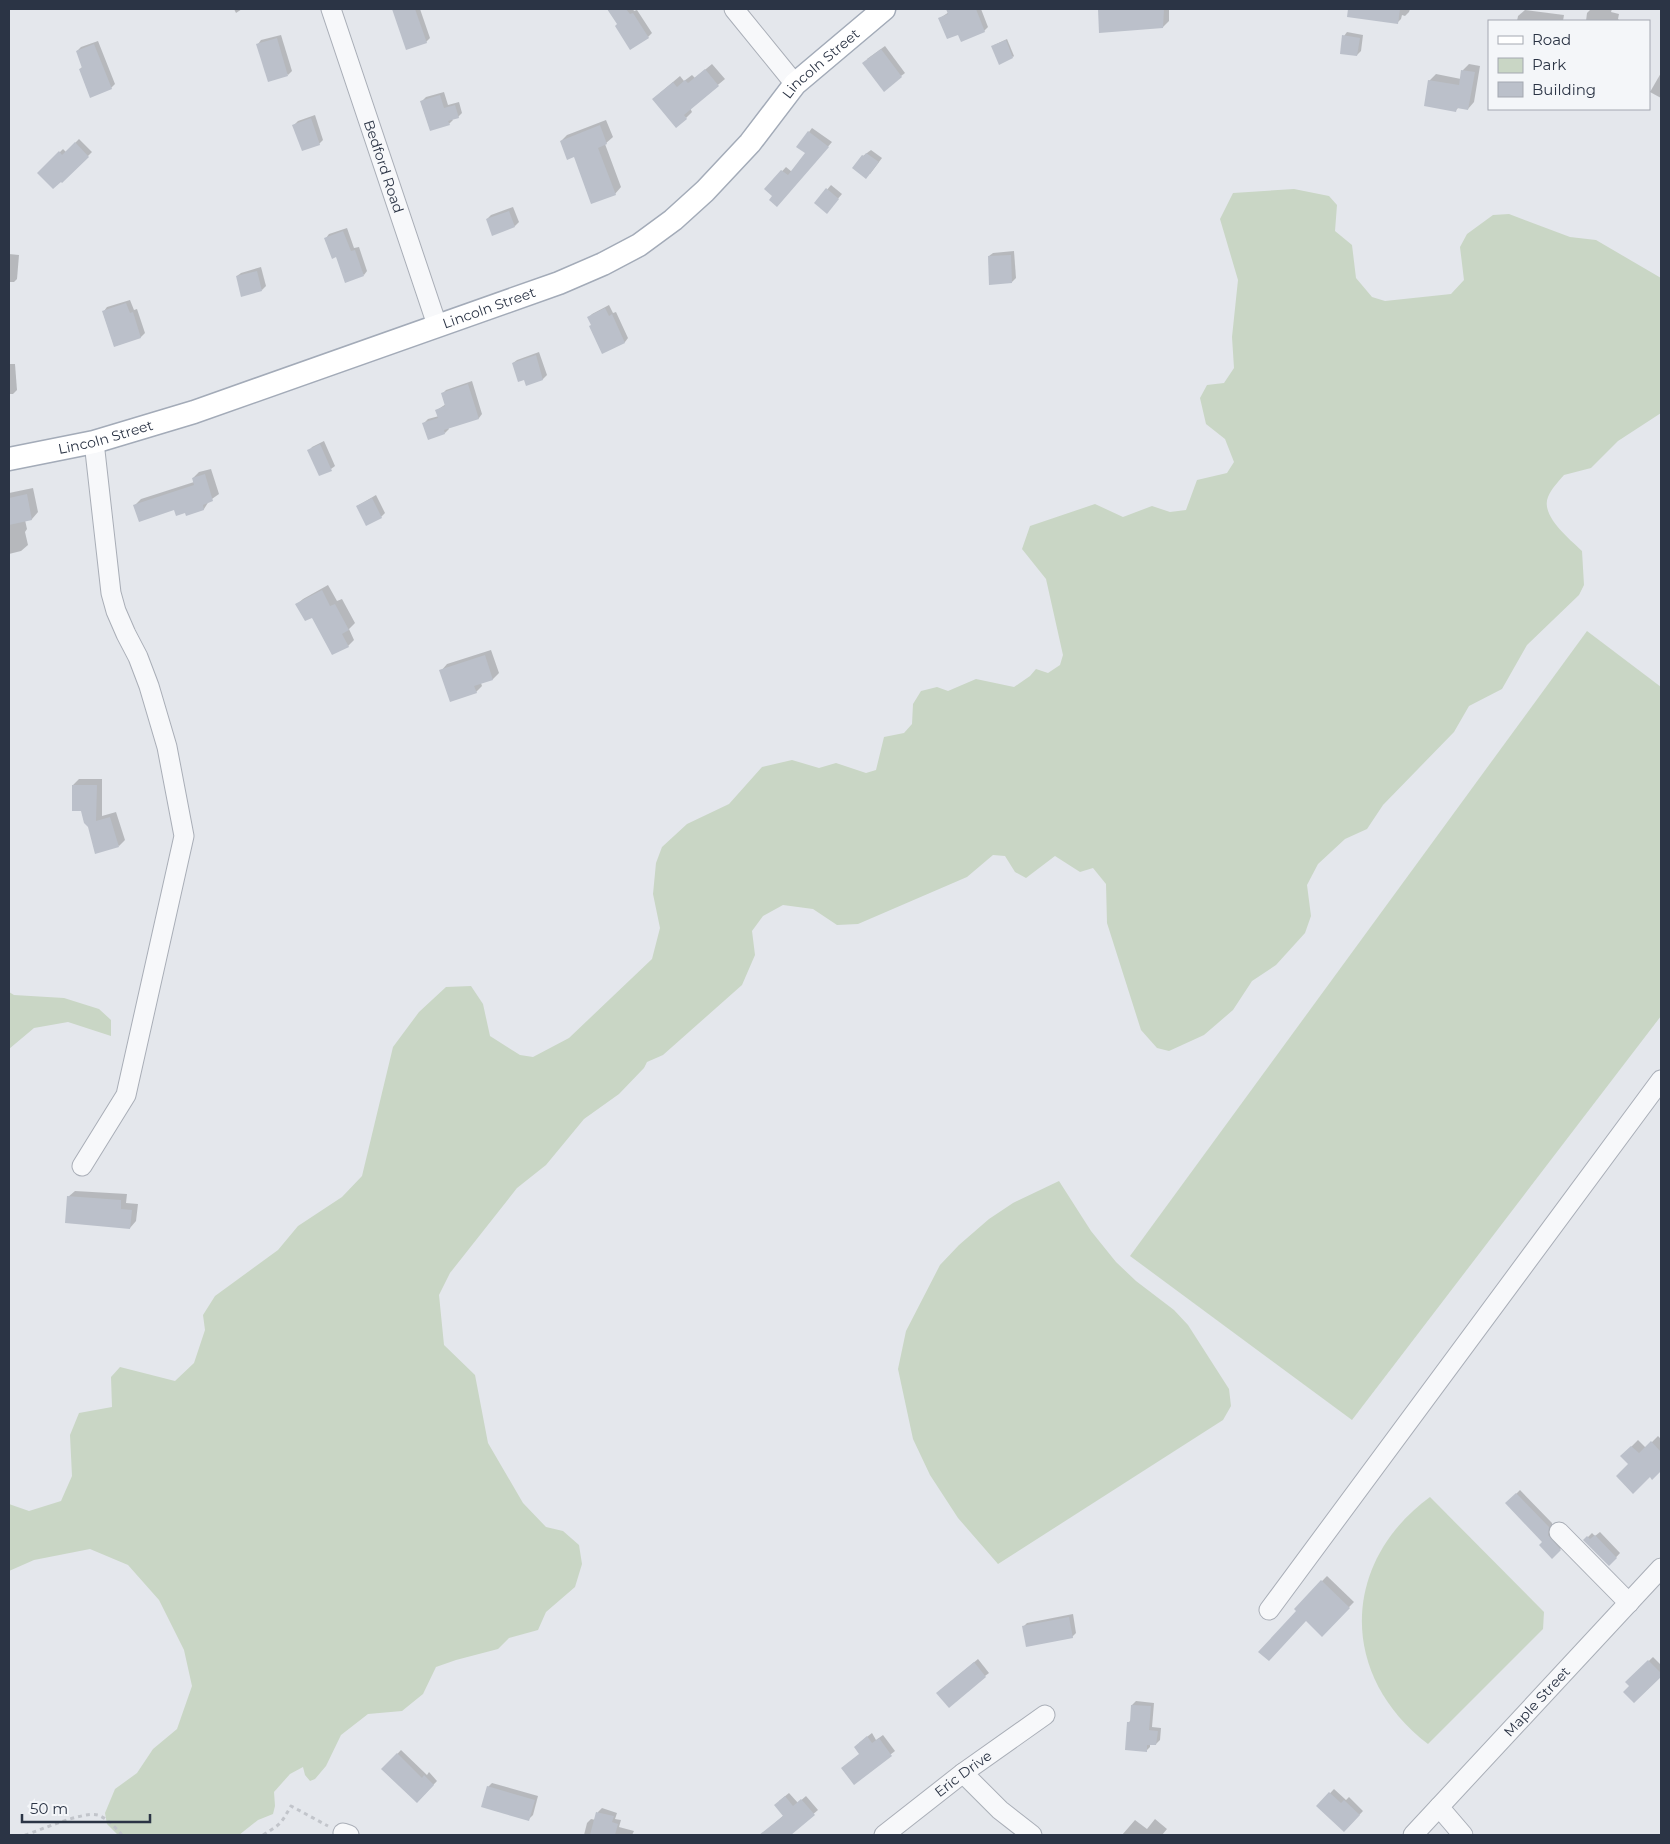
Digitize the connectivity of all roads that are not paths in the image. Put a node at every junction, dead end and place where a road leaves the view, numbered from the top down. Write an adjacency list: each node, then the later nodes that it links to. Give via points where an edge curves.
1 (331, 9): 5 (street, Bedford Road)
2 (734, 9): 4 (street)
3 (884, 9): 4 (main road, Lincoln Street)
4 (795, 84): 5 (main road, Lincoln Street, via 750,143 705,190 673,220 639,245 559,283)
5 (437, 325): 6 (main road, Lincoln Street, via 194,412)
6 (94, 442): 7 (main road, Lincoln Street); 9 (street, via 111,593 150,686 167,747 184,836 126,1095)
7 (9, 459)
8 (1661, 1080): 13 (street)
9 (82, 1166)
10 (1559, 1532): 12 (street)
11 (1661, 1568): 12 (street, Maple Street)
12 (1628, 1603): 16 (street, Maple Street)
13 (1269, 1610)
14 (1045, 1715): 15 (street, Eric Drive)
15 (962, 1773): 17 (street, Eric Drive); 18 (street, via 1000,1810)
16 (1440, 1807): 19 (street, Maple Street); 20 (street)
17 (884, 1835)
18 (1032, 1835)
19 (1413, 1835)
20 (1463, 1835)

